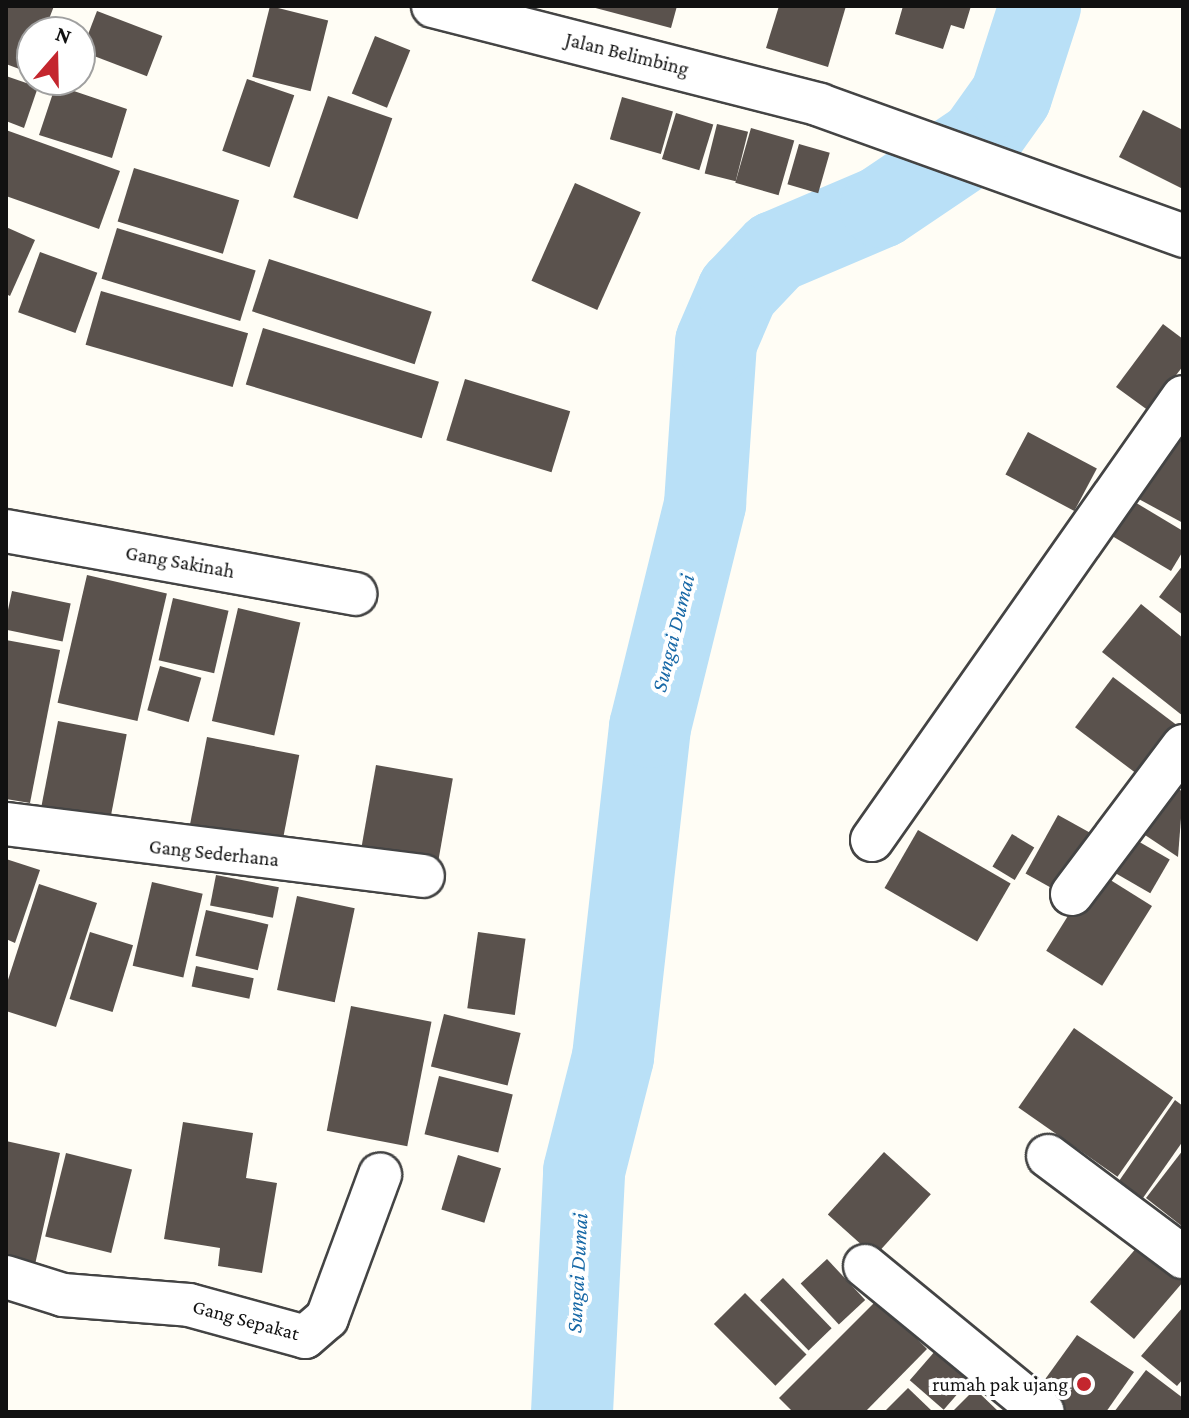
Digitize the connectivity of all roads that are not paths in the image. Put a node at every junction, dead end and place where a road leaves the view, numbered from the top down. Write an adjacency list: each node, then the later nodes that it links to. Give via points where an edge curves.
1 (433, 6): 2 (street, Jalan Belimbing, via 820,105 1135,214)
2 (1183, 236)
3 (1183, 397): 8 (street)
4 (6, 531): 5 (street, Gang Sakinah)
5 (355, 594)
6 (1183, 746): 10 (street)
7 (6, 824): 9 (street, Gang Sederhana)
8 (872, 840)
9 (423, 876)
10 (1072, 894)
11 (1048, 1156): 13 (street)
12 (380, 1175): 15 (street, Gang Sepakat, via 327,1318 305,1337 189,1305 63,1295)
13 (1183, 1257)
14 (865, 1266): 16 (street)
15 (6, 1277)
16 (1038, 1411)

